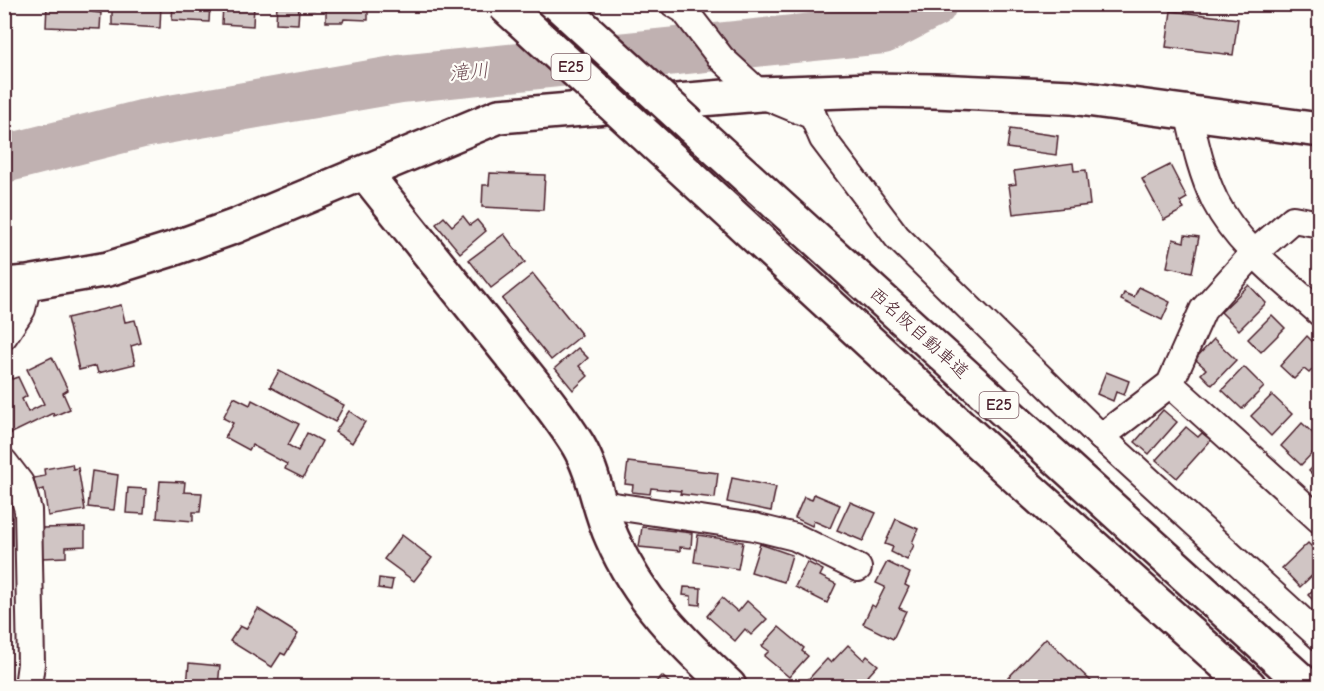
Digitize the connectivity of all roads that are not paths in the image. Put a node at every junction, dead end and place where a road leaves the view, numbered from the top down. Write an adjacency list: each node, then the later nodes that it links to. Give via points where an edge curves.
1 (503, 4): 22 (main road, E25, bridge)
2 (558, 4): 23 (main road, 西名阪自動車道 / E25, bridge)
3 (679, 7): 4 (street, via 721,58)
4 (760, 94): 5 (main road, via 946,91 1071,97); 7 (main road, via 499,116); 14 (street, via 813,116 823,139 897,237)
5 (1188, 112): 6 (main road); 9 (street, via 1200,164 1216,202)
6 (1320, 130)
7 (365, 173): 10 (main road, via 172,249 108,269); 16 (main road, via 578,445)
8 (1320, 224): 9 (street, via 1293,219)
9 (1254, 253): 11 (street); 13 (street, via 1203,310)
10 (16, 284): 12 (street, via 22,309)
11 (1320, 313)
12 (4, 336)
13 (1170, 384): 14 (street); 17 (street)
14 (1101, 436): 19 (street)
15 (4, 462): 20 (street, via 20,483 28,510)
16 (601, 504): 18 (street, via 754,526 795,537); 21 (main road, via 611,538 656,613)
17 (1320, 520)
18 (858, 568)
19 (1320, 637)
20 (28, 687)
21 (729, 687)
22 (1249, 687)
23 (1307, 687)

